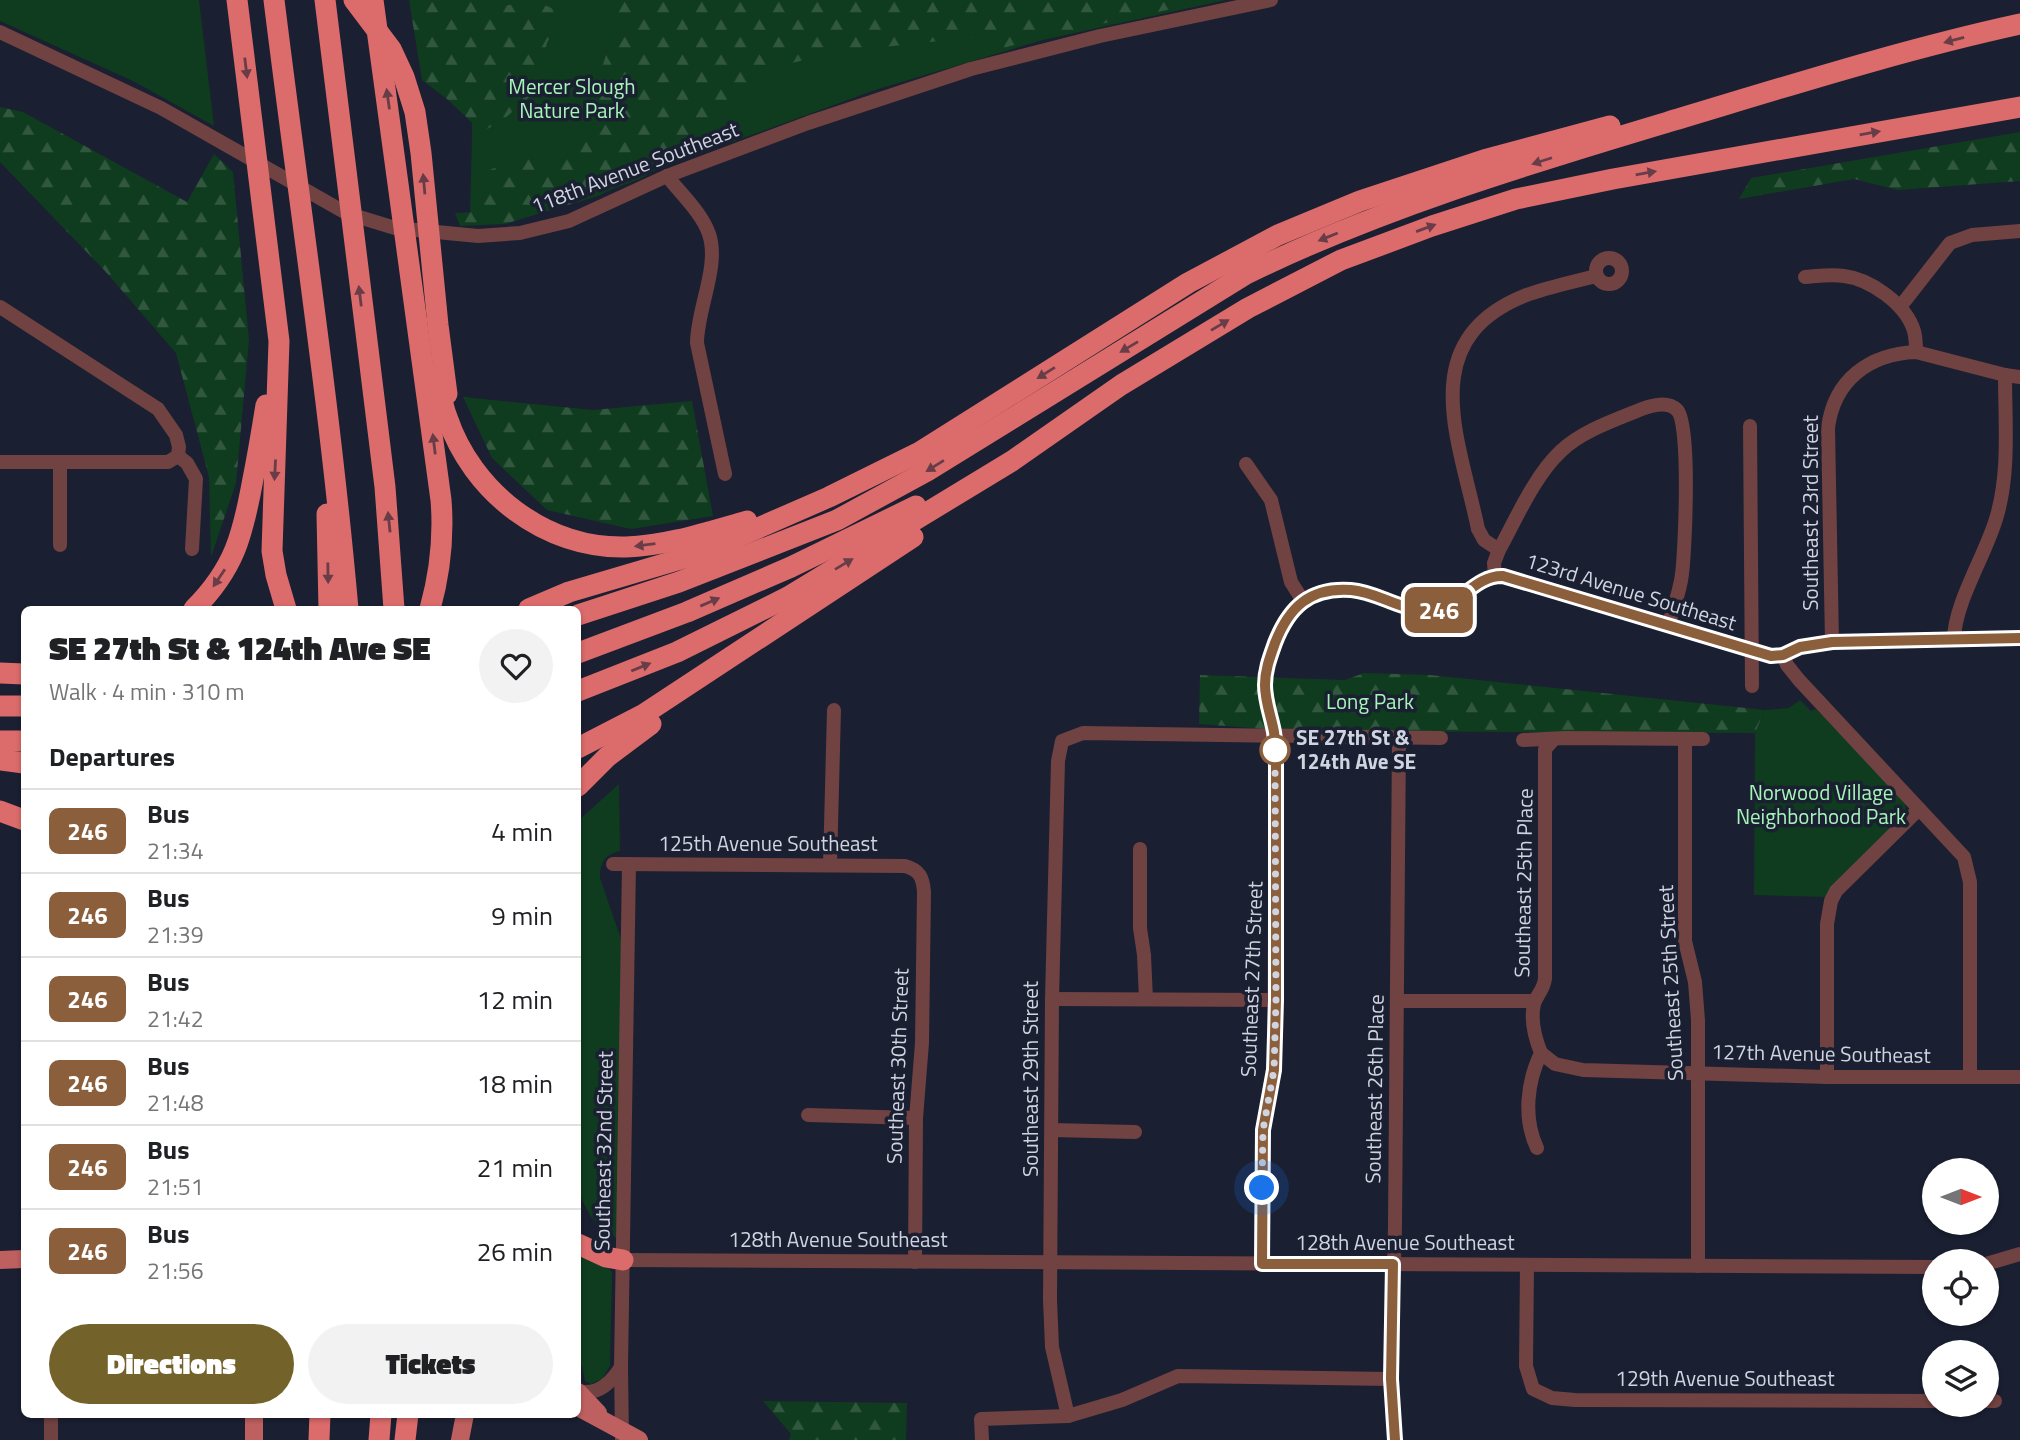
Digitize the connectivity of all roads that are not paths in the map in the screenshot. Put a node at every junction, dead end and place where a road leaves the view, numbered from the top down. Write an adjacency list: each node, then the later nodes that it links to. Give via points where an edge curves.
1 (236, 0): 15 (highway, one-way to 15)
2 (267, 0): 12 (highway)
3 (274, 0): 12 (highway)
4 (354, 0): 26 (highway, one-way to 4, via 443,375 421,153 409,91 391,49)
5 (373, 0): 18 (highway, one-way to 5)
6 (1271, 0): 13 (street, 118th Avenue Southeast, via 1124,30 971,69)
7 (327, 7): 40 (highway, one-way to 7)
8 (2020, 24): 10 (highway, one-way to 10)
9 (0, 32): 13 (street, 118th Avenue Southeast, via 161,108 346,213 395,228 457,235 520,233 569,221)
10 (1818, 76): 33 (highway, one-way to 33, via 1535,144 1360,201 1278,235 1188,283 920,452); 47 (highway, one-way to 47, via 1440,194 1297,249 1246,274 927,471 837,520 679,582)
11 (2020, 107): 25 (highway, one-way to 11, via 1248,308 1341,260 1432,226 1516,199 1613,179)
12 (287, 109): 21 (highway)
13 (667, 176): 32 (street, via 704,223 711,245 697,343)
14 (2020, 231): 20 (street, via 1972,235 1950,243)
15 (269, 256): 41 (highway, one-way to 41, via 266,402 246,519 223,574); 42 (highway, one-way to 42, via 279,341 272,551)
16 (1597, 276): 36 (street, via 1506,305 1462,345 1451,389 1455,427 1478,529 1484,540)
17 (1805, 276): 20 (street, via 1851,277)
18 (414, 286): 26 (highway, via 446,416); 45 (highway, one-way to 18, via 443,522)
19 (0, 307): 27 (street, via 158,409 177,435)
20 (1900, 307): 22 (street, via 1914,329)
21 (315, 309): 43 (highway, one-way to 43); 44 (highway)
22 (1916, 352): 23 (street); 51 (street, Southeast 23rd Street, via 1867,365 1852,377 1830,414)
23 (2013, 376): 50 (street, via 2001,498 1986,551 1957,613)
24 (1750, 426): 52 (street)
25 (1059, 427): 28 (highway); 38 (highway, via 962,504)
26 (460, 447): 33 (highway, one-way to 26, via 674,540 625,547 597,545 554,533 525,518 496,495)
27 (178, 456): 30 (street, via 168,462); 35 (street, via 196,479)
28 (1012, 461): 53 (highway, one-way to 28, via 791,567); 60 (highway, one-way to 28, via 677,652 788,597)
29 (0, 462): 30 (street)
30 (60, 463): 34 (street)
31 (1246, 464): 39 (street, via 1271,500 1291,582)
32 (725, 474)
33 (829, 496): 46 (highway, via 701,553)
34 (60, 545)
35 (192, 549)
36 (1499, 550): 37 (street); 48 (street, via 1562,450 1582,436 1650,406 1676,409 1685,439 1684,555)
37 (1495, 576): 39 (street, 123rd Avenue Southeast, via 1439,610 1407,608 1350,590 1325,592); 48 (street, 123rd Avenue Southeast)
38 (848, 582): 73 (highway, via 644,714); 76 (highway, via 633,736)
39 (1303, 601): 64 (street, via 1284,622 1267,669 1266,697)
40 (395, 603)
41 (197, 606)
42 (285, 606)
43 (329, 606)
44 (348, 606)
45 (431, 606)
46 (535, 606)
47 (581, 614)
48 (1668, 626): 52 (street, 123rd Avenue Southeast)
49 (2020, 638): 50 (street, 123rd Avenue Southeast)
50 (1954, 639): 51 (street, 123rd Avenue Southeast)
51 (1832, 642): 54 (street, 123rd Avenue Southeast)
52 (1752, 651): 54 (street, 123rd Avenue Southeast); 59 (street)
53 (581, 652)
54 (1783, 655): 79 (street, via 1799,680)
55 (21, 664): 56 (highway)
56 (0, 666)
57 (0, 673): 58 (highway)
58 (21, 674)
59 (1752, 686)
60 (581, 690)
61 (0, 706): 62 (highway)
62 (21, 706)
63 (834, 710): 85 (street)
64 (1275, 736): 65 (street); 87 (street, Southeast 29th Street, via 1083,733 1062,741); 89 (street, Southeast 27th Street)
65 (1399, 738): 66 (street); 90 (street, Southeast 26th Place)
66 (1441, 738)
67 (1554, 739): 68 (street); 70 (street); 91 (street, Southeast 25th Place, via 1545,749 1545,979)
68 (1685, 739): 69 (street); 93 (street, Southeast 25th Street, via 1685,941 1695,982)
69 (1703, 739)
70 (1523, 740)
71 (0, 741): 72 (highway)
72 (21, 741)
73 (581, 746)
74 (0, 760): 75 (highway)
75 (21, 763)
76 (581, 783)
77 (0, 801): 78 (highway)
78 (21, 805)
79 (1919, 809): 94 (street, via 1851,873 1831,901); 95 (street, via 1964,857 1970,882)
80 (0, 811): 81 (highway)
81 (21, 819)
82 (1140, 849): 88 (street)
83 (613, 864): 84 (street, 125th Avenue Southeast)
84 (629, 864): 85 (street, 125th Avenue Southeast); 106 (street, Southeast 32nd Street)
85 (830, 865): 86 (street, 125th Avenue Southeast, via 905,866)
86 (920, 873): 98 (street, Southeast 30th Street, via 924,892 922,1043)
87 (1052, 999): 88 (street); 99 (street, Southeast 29th Street)
88 (1146, 999): 89 (street)
89 (1276, 1000): 110 (street, Southeast 27th Street, via 1274,1070 1263,1130)
90 (1397, 1001): 91 (street); 111 (street, Southeast 26th Place)
91 (1534, 1001): 92 (street, Southeast 25th Place, via 1533,1028)
92 (1541, 1054): 93 (street, 127th Avenue Southeast, via 1568,1068); 101 (street, via 1530,1084 1529,1127)
93 (1698, 1072): 94 (street, 127th Avenue Southeast); 113 (street, Southeast 25th Street)
94 (1827, 1077): 95 (street, 127th Avenue Southeast)
95 (1970, 1077): 96 (street, 127th Avenue Southeast)
96 (2020, 1077)
97 (808, 1115): 98 (street)
98 (916, 1118): 108 (street, Southeast 30th Street)
99 (1052, 1130): 100 (street); 109 (street, Southeast 29th Street)
100 (1136, 1132)
101 (1537, 1148)
102 (581, 1245): 106 (highway)
103 (2020, 1255): 107 (street)
104 (0, 1259): 105 (main road)
105 (21, 1259)
106 (623, 1260): 108 (street, 128th Avenue Southeast); 115 (street, Southeast 32nd Street)
107 (1999, 1261)
108 (915, 1262): 109 (street, 128th Avenue Southeast)
109 (1050, 1262): 110 (street, 128th Avenue Southeast); 121 (street, Southeast 29th Street, via 1052,1345)
110 (1262, 1264): 111 (street, 128th Avenue Southeast)
111 (1393, 1264): 112 (street, 128th Avenue Southeast); 116 (street, Southeast 26th Place)
112 (1527, 1265): 113 (street, 128th Avenue Southeast); 119 (street, 129th Avenue Southeast, via 1527,1377 1537,1392 1562,1400)
113 (1698, 1266): 114 (street, 128th Avenue Southeast)
114 (1922, 1267)
115 (621, 1367): 117 (street, via 594,1392); 129 (street, Southeast 32nd Street)
116 (1391, 1379): 121 (street, via 1178,1376); 138 (street, Southeast 26th Place)
117 (581, 1392)
118 (581, 1395): 128 (main road)
119 (1922, 1401)
120 (581, 1409): 128 (main road)
121 (1068, 1416): 137 (street, via 981,1419)
122 (51, 1418): 130 (street)
123 (254, 1418): 131 (main road)
124 (320, 1418): 132 (highway)
125 (381, 1418): 133 (highway)
126 (408, 1418): 134 (highway)
127 (464, 1418): 135 (main road)
128 (605, 1421): 129 (main road)
129 (622, 1436): 136 (main road)
130 (51, 1440)
131 (254, 1440)
132 (318, 1440)
133 (379, 1440)
134 (405, 1440)
135 (460, 1440)
136 (639, 1440)
137 (982, 1440)
138 (1395, 1440)

